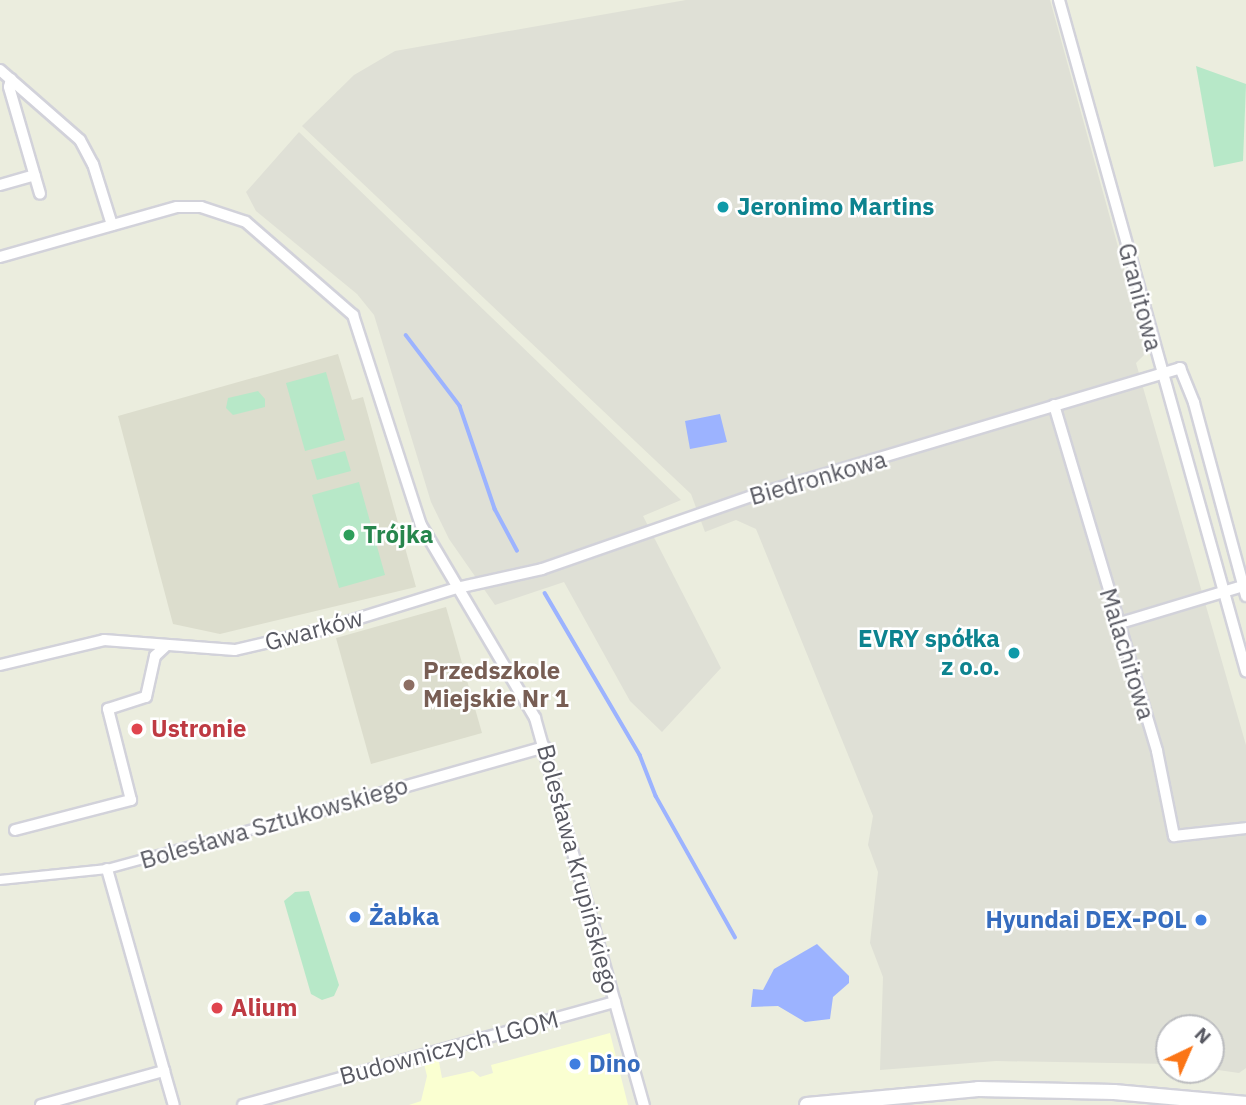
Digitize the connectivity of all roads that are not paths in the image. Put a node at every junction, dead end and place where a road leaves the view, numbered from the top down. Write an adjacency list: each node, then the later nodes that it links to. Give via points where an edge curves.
1 (1059, 0): 10 (street, Granitowa)
2 (0, 70): 3 (street)
3 (11, 79): 4 (street, via 9,87); 7 (street, via 83,144)
4 (35, 175): 5 (street); 6 (street)
5 (0, 185)
6 (40, 194)
7 (112, 225): 8 (street, Bolesława Krupińskiego); 12 (street, Bolesława Krupińskiego, via 177,208 225,212 246,222 346,306 363,335 398,463 421,525)
8 (0, 257)
9 (1180, 368): 10 (street, Biedronkowa); 13 (street, Granitowa)
10 (1162, 374): 11 (street, Biedronkowa); 14 (street, Granitowa)
11 (1054, 405): 12 (street, Biedronkowa, via 755,495 542,569); 15 (street, Malachitowa)
12 (457, 589): 16 (street, Gwarków, via 321,630 235,650); 19 (street, Bolesława Krupińskiego, via 524,698)
13 (1245, 591): 14 (street)
14 (1224, 594): 15 (street); 18 (street, Granitowa)
15 (1117, 624): 21 (street, Malachitowa, via 1157,751 1174,835)
16 (167, 645): 17 (street, Gwarków, via 104,640); 22 (street, via 155,656 146,696 108,709 131,800)
17 (0, 665)
18 (1246, 671)
19 (545, 747): 20 (street, Bolesława Sztukowskiego); 25 (street, Bolesława Krupińskiego)
20 (308, 814): 23 (street, Bolesława Sztukowskiego)
21 (1246, 828)
22 (15, 830)
23 (107, 869): 24 (street, Bolesława Sztukowskiego); 26 (street)
24 (0, 880)
25 (615, 1002): 30 (street, Budowniczych LGOM); 31 (street, Bolesława Krupińskiego)
26 (164, 1071): 28 (street); 29 (street)
27 (1246, 1104): 32 (main road, via 978,1089)
28 (41, 1105)
29 (174, 1105)
30 (243, 1105)
31 (644, 1105)
32 (807, 1105)

